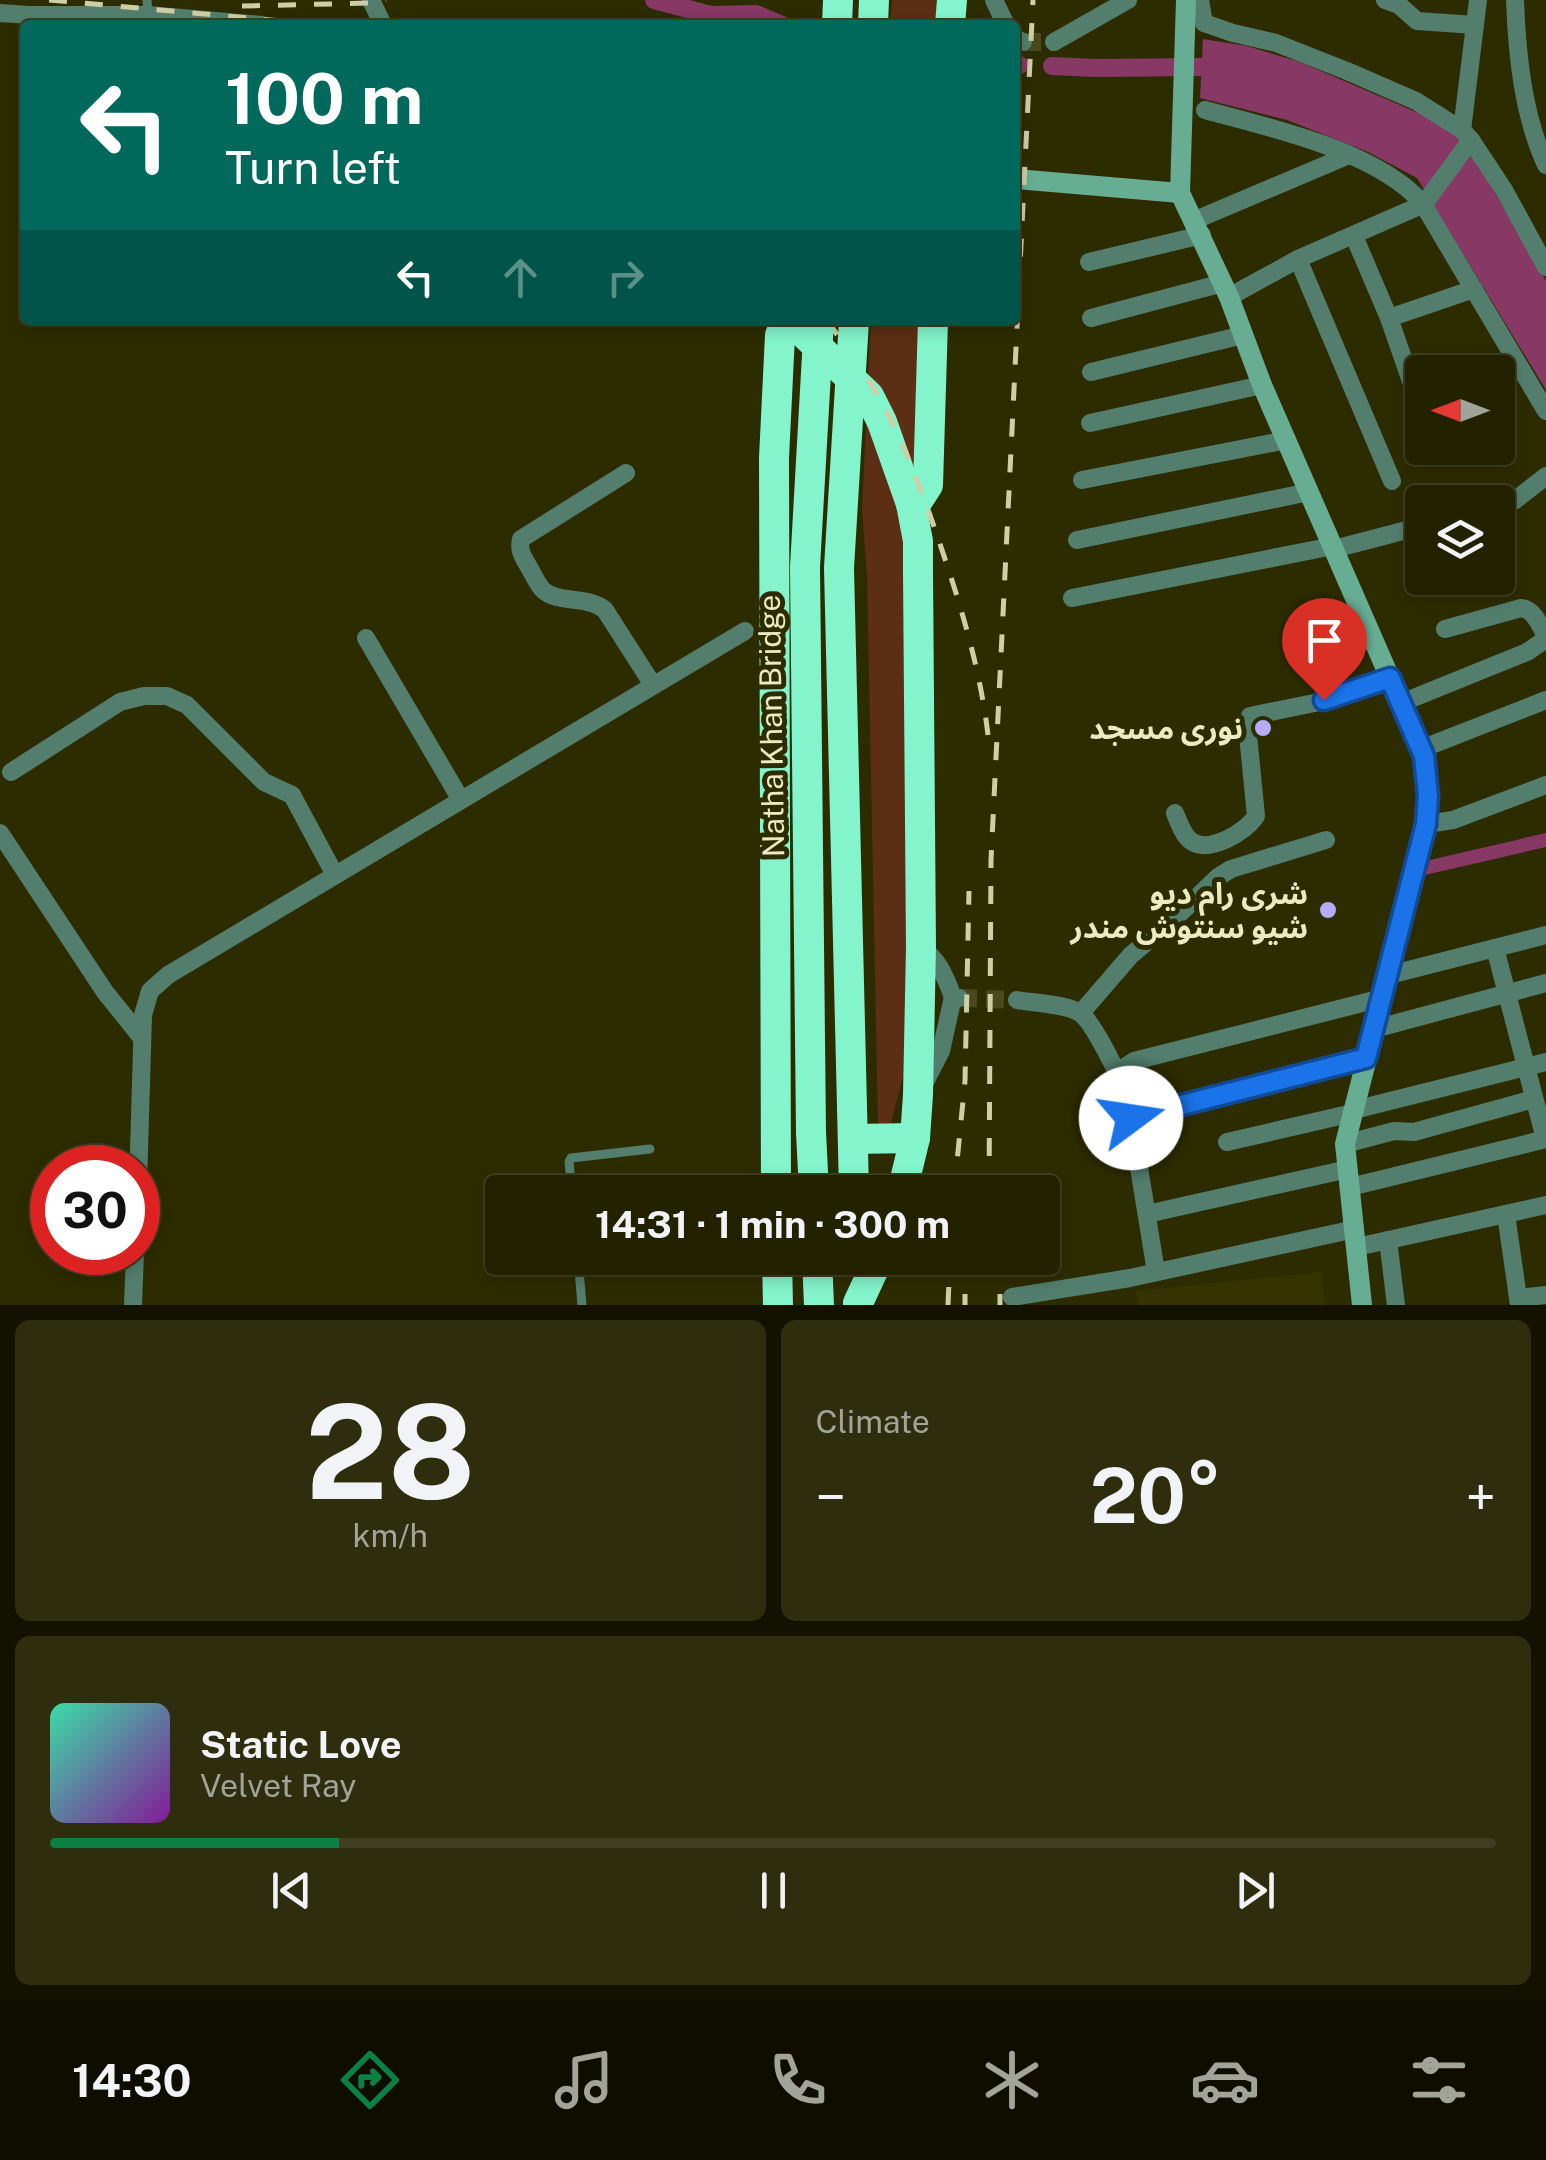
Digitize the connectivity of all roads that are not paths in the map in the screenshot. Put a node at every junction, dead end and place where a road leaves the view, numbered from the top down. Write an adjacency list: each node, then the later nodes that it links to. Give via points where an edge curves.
1 (1128, 0): 10 (street)
2 (1385, 0): 9 (street, via 1417,20)
3 (1478, 0): 9 (street)
4 (1515, 0): 14 (street, via 1532,127)
5 (1191, 5): 12 (street, via 1204,23 1347,71 1416,101); 16 (street)
6 (147, 8): 7 (street); 8 (street)
7 (0, 12)
8 (228, 20)
9 (1475, 26): 12 (street)
10 (1054, 42)
11 (1205, 110): 13 (street)
12 (1468, 137): 17 (street); 22 (street)
13 (1349, 156): 17 (street, via 1410,188); 18 (street)
14 (1546, 165)
15 (1020, 179): 16 (street)
16 (1180, 192): 18 (street)
17 (1423, 204): 19 (street); 24 (street)
18 (1197, 228): 21 (street); 23 (street)
19 (1354, 236): 20 (street); 26 (street)
20 (1298, 259): 23 (street); 42 (street)
21 (1089, 262)
22 (1546, 267)
23 (1226, 290): 25 (street); 32 (street)
24 (1474, 290): 26 (street); 36 (street)
25 (1091, 318)
26 (1389, 318): 33 (street)
27 (785, 325): 94 (highway, via 774,458)
28 (795, 325): 45 (highway, via 870,396)
29 (819, 325): 95 (highway, Natha Khan Bridge, bridge, via 804,566)
30 (854, 325): 87 (highway, bridge, via 838,568)
31 (933, 325): 45 (highway, via 928,485)
32 (1244, 334): 34 (street); 35 (street)
33 (1405, 364)
34 (1091, 372)
35 (1262, 384): 37 (street); 38 (street)
36 (1546, 411)
37 (1090, 423)
38 (1287, 440): 41 (street); 43 (street)
39 (626, 473): 55 (street, via 519,545 542,589 605,610)
40 (1546, 476): 44 (street)
41 (1082, 480)
42 (1392, 482)
43 (1309, 492): 47 (street); 48 (street)
44 (1515, 500)
45 (911, 504): 68 (highway, via 918,557)
46 (1405, 530): 48 (street)
47 (1077, 540)
48 (1334, 548): 49 (street); 54 (street)
49 (1072, 598)
50 (1445, 630): 53 (street, via 1528,608)
51 (745, 631): 55 (street)
52 (366, 638): 61 (street)
53 (1546, 638): 57 (street, via 1527,652)
54 (1390, 678): 57 (street); 62 (street, via 1250,716 1256,816 1236,834 1197,845)
55 (653, 685): 61 (street)
56 (1546, 700): 58 (street)
57 (1401, 703): 58 (street)
58 (1421, 749): 63 (street)
59 (11, 772): 66 (street, via 120,702 167,696 187,705 264,782 292,795)
60 (1546, 785): 63 (street)
61 (461, 800): 66 (street)
62 (1175, 813)
63 (1426, 824): 70 (street)
64 (0, 832): 77 (street)
65 (1326, 840): 75 (street, via 1218,876 1131,955)
66 (334, 876): 77 (street, via 150,990)
67 (1546, 935): 69 (street)
68 (920, 947): 82 (highway); 82 (street, via 934,958 956,998 941,1051)
69 (1495, 948): 70 (street); 72 (street)
70 (1388, 975): 73 (street)
71 (1546, 984): 72 (street)
72 (1507, 994): 76 (street); 80 (street)
73 (1382, 998): 76 (street); 81 (street, via 1134,1060)
74 (1017, 1000): 75 (street)
75 (1081, 1013): 81 (street)
76 (1374, 1028): 78 (street)
77 (142, 1038): 91 (street)
78 (1366, 1058): 84 (street); 85 (street)
79 (1546, 1062): 80 (street)
80 (1526, 1067): 83 (street); 84 (street)
81 (1118, 1072): 85 (street)
82 (918, 1096): 86 (highway)
83 (1539, 1102): 88 (street); 90 (street)
84 (1353, 1111): 89 (street); 90 (street)
85 (1131, 1118): 100 (street)
86 (915, 1138): 87 (highway); 97 (highway)
87 (853, 1139): 96 (highway)
88 (1545, 1139): 98 (street)
89 (1227, 1142)
90 (1345, 1144): 98 (street)
91 (139, 1145)
92 (650, 1149): 93 (lane, via 571,1158)
93 (570, 1175)
94 (776, 1175)
95 (813, 1175)
96 (854, 1175)
97 (906, 1175)
98 (1349, 1178): 100 (street); 102 (street)
99 (1546, 1205): 101 (street)
100 (1147, 1214): 104 (street)
101 (1506, 1214): 103 (street); 113 (street)
102 (1356, 1238): 103 (street); 104 (street); 119 (street)
103 (1388, 1240): 120 (street)
104 (1156, 1272): 112 (street)
105 (135, 1275): 115 (street)
106 (579, 1275): 116 (lane)
107 (777, 1275): 117 (highway)
108 (817, 1275): 118 (highway)
109 (857, 1275): 114 (highway)
110 (871, 1275): 114 (highway)
111 (1546, 1295): 113 (street)
112 (1012, 1297)
113 (1519, 1302)
114 (858, 1304)
115 (134, 1305)
116 (582, 1305)
117 (778, 1305)
118 (819, 1305)
119 (1362, 1305)
120 (1396, 1305)

